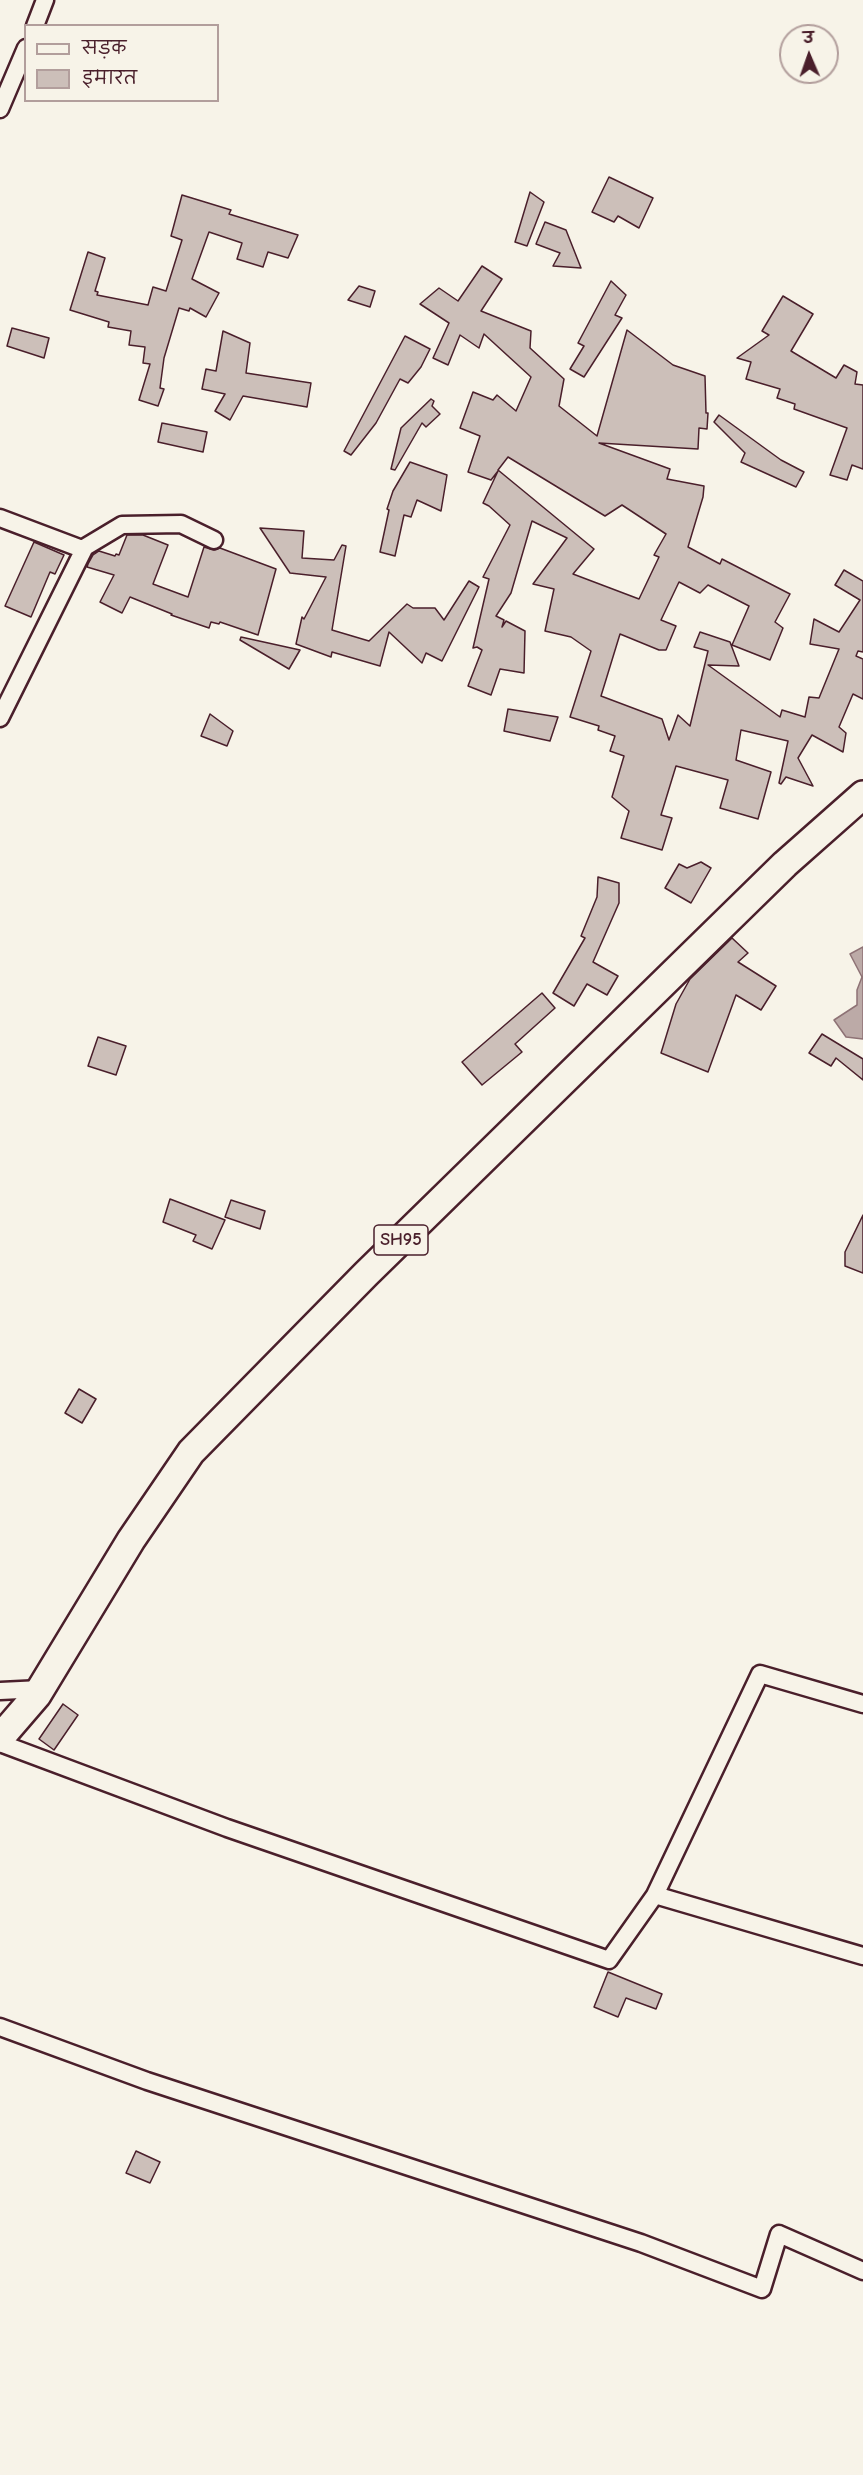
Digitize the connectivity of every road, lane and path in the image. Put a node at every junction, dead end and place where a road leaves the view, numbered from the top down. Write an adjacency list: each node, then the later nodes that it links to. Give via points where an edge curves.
1 (45, 0): 2 (street)
2 (36, 24)
3 (24, 53): 4 (street)
4 (0, 109)
5 (0, 518): 7 (street)
6 (214, 540): 7 (street, via 181,524 122,525)
7 (85, 547): 8 (street)
8 (0, 718)
9 (863, 795): 10 (main road, SH95, via 785,864 190,1452 131,1540)
10 (41, 1689): 11 (street); 13 (main road, SH95)
11 (0, 1691)
12 (863, 1704): 15 (street, via 760,1674)
13 (0, 1738)
14 (0, 1743): 15 (street, via 226,1828 609,1960)
15 (655, 1894): 16 (street)
16 (863, 1956)
17 (0, 2027): 18 (street, via 147,2081 641,2243 762,2289 779,2234)
18 (863, 2271)

